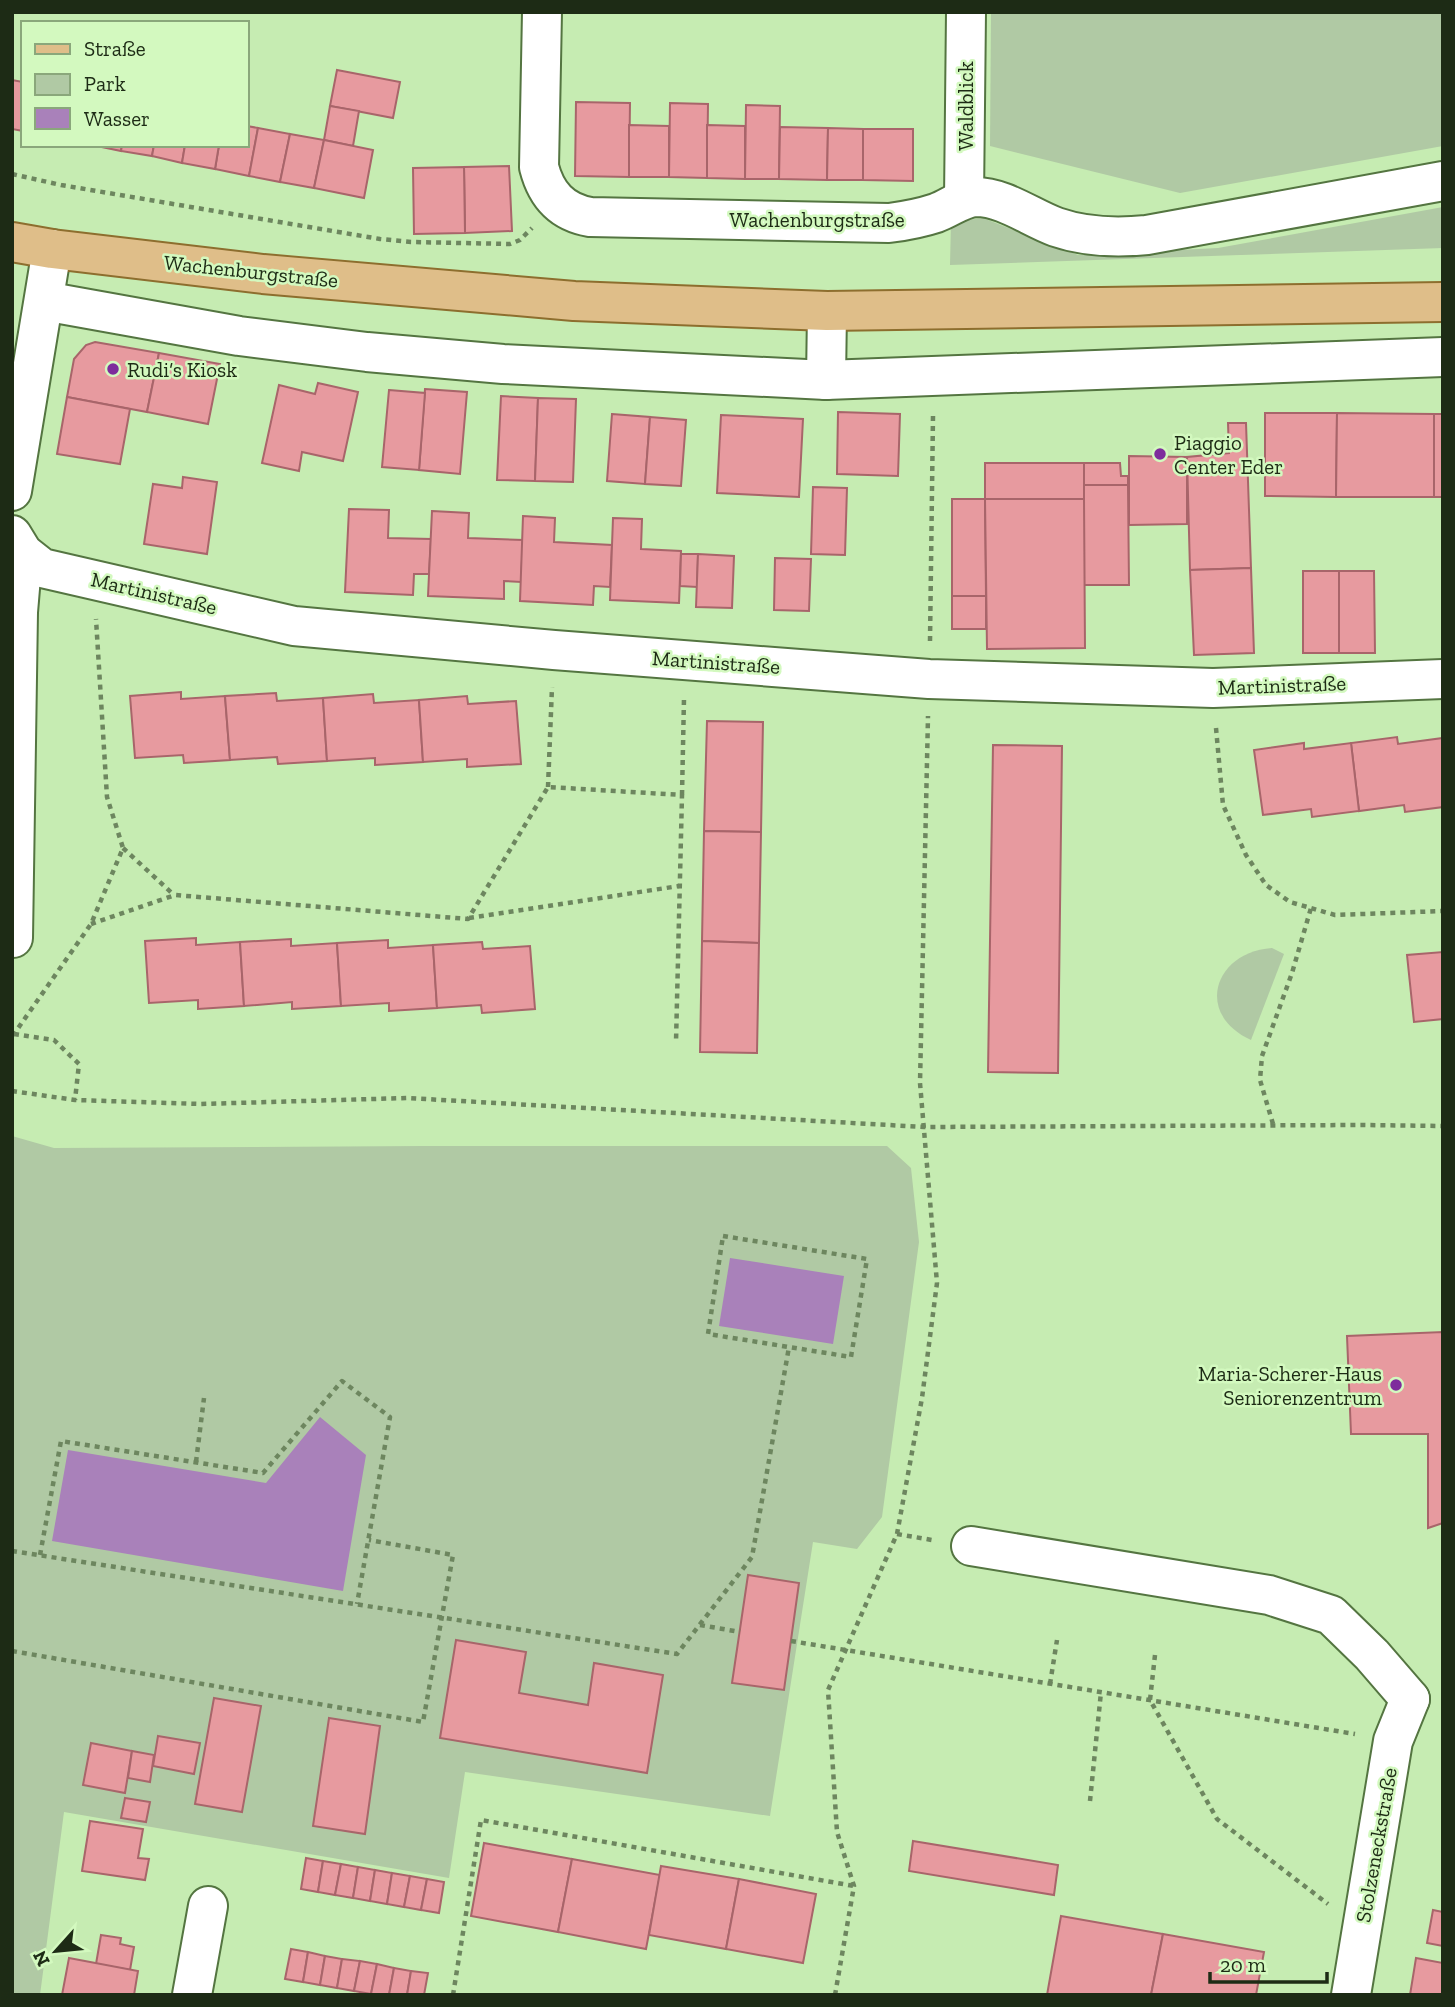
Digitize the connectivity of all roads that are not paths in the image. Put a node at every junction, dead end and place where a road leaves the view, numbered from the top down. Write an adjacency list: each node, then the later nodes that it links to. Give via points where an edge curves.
1 (542, 12): 4 (street, Wachenburgstraße, via 539,167 545,187 573,213 889,223 938,212)
2 (966, 12): 4 (street, Waldblick)
3 (1443, 181): 4 (street, Wachenburgstraße, via 1123,237 1074,232 987,198)
4 (964, 199)
5 (12, 242): 6 (main road, Wachenburgstraße)
6 (52, 249): 7 (street); 9 (main road, Wachenburgstraße, via 263,274 574,301)
7 (44, 302): 11 (street, via 239,336 367,352 503,364); 12 (street)
8 (1443, 302): 9 (main road, Wachenburgstraße)
9 (827, 311): 11 (street)
10 (1443, 357): 11 (street)
11 (826, 380)
12 (12, 491)
13 (18, 544): 14 (street, Martinistraße, via 42,568 293,626 929,679 1213,688); 15 (street)
14 (1443, 679)
15 (13, 938)
16 (971, 1546): 17 (street, via 1269,1595 1331,1615 1372,1655)
17 (1426, 1696): 20 (street, Stolzeneckstraße, via 1393,1741)
18 (208, 1906): 19 (street)
19 (192, 1995)
20 (1351, 1995)

